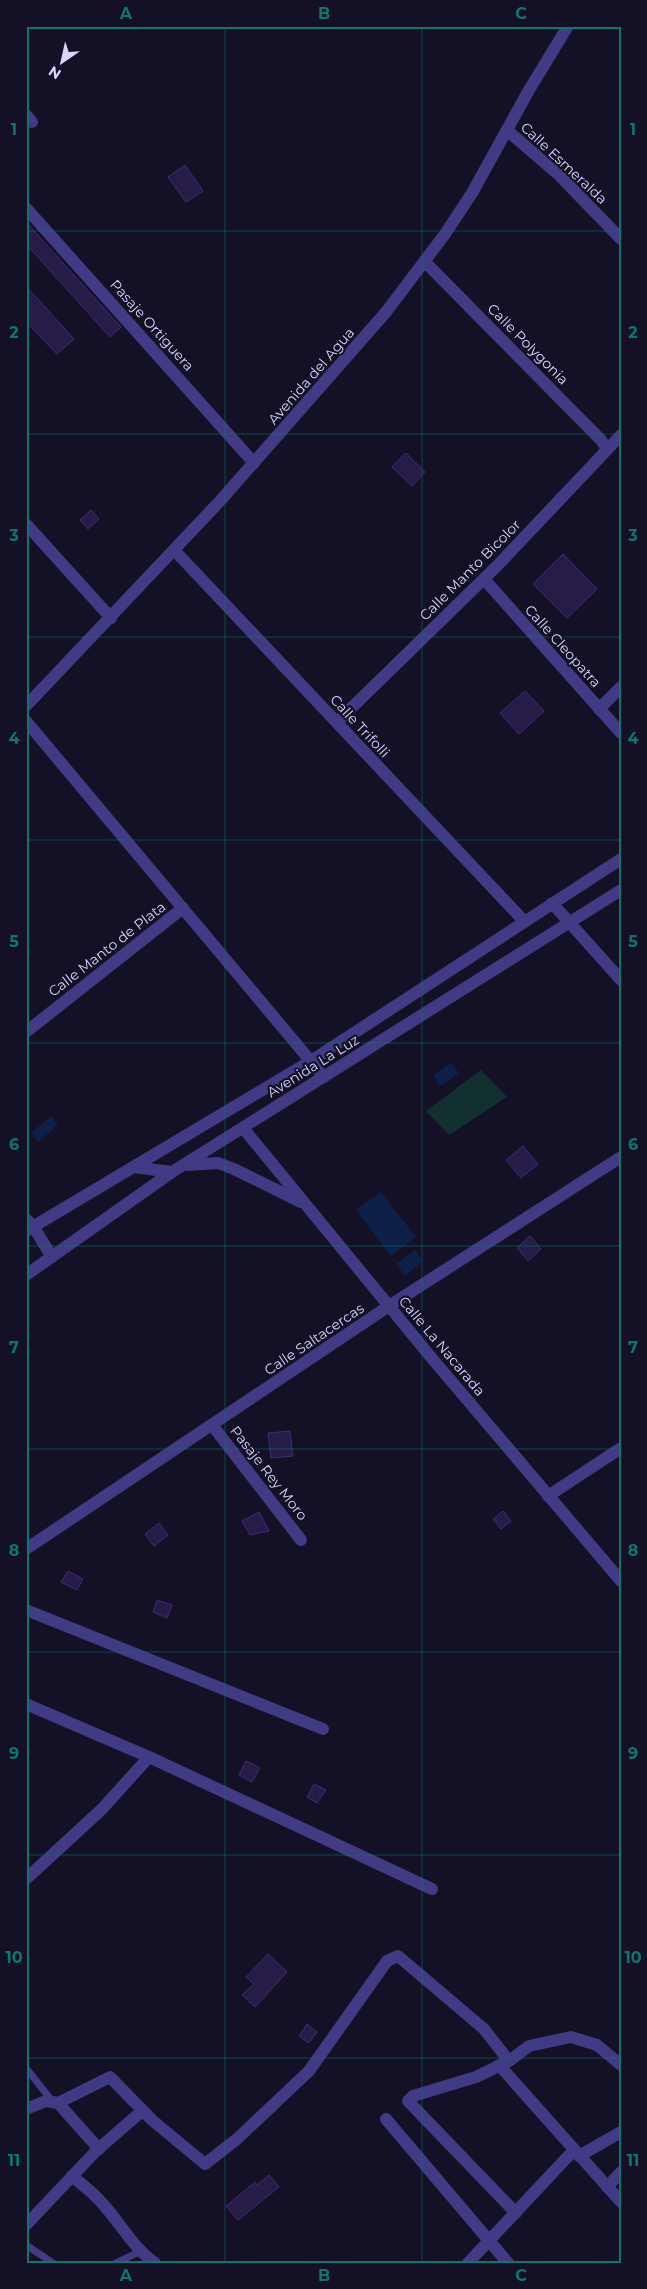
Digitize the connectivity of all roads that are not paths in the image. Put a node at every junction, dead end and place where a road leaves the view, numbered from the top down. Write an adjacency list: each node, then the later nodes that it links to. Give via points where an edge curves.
1 (568, 26): 2 (street, Avenida del Agua)
2 (508, 131): 4 (street, Calle Esmeralda, via 559,174); 5 (street, Avenida del Agua, via 472,193)
3 (26, 208): 8 (street, Pasaje Ortiguera)
4 (621, 238)
5 (425, 262): 7 (street, Calle Polygonia); 8 (street, Avenida del Agua, via 386,312)
6 (621, 435): 7 (street, Calle Manto Bicolor)
7 (607, 449): 11 (street, Calle Manto Bicolor)
8 (254, 463): 10 (street, Avenida del Agua)
9 (26, 524): 12 (street)
10 (175, 551): 12 (street, Avenida del Agua); 17 (street, Calle Trifolli)
11 (484, 578): 15 (street, Calle Cleopatra); 17 (street, Calle Manto Bicolor)
12 (111, 618): 14 (street, Avenida del Agua)
13 (621, 687): 15 (street)
14 (26, 706)
15 (599, 709): 18 (street, Calle Cleopatra)
16 (26, 721): 22 (street)
17 (337, 722): 23 (street, Calle Trifolli)
18 (621, 733)
19 (621, 859): 21 (street, Avenida La Luz)
20 (621, 890): 24 (street, Avenida La Luz)
21 (552, 904): 23 (street, Avenida La Luz); 24 (street)
22 (183, 908): 26 (street, Calle Manto de Plata); 27 (street)
23 (524, 921): 27 (street, Avenida La Luz)
24 (570, 923): 25 (street); 28 (street, Avenida La Luz)
25 (621, 980)
26 (26, 1032)
27 (311, 1060): 28 (street); 31 (street, Avenida La Luz)
28 (324, 1077): 29 (street, Avenida La Luz)
29 (243, 1128): 32 (street, Avenida La Luz); 33 (street, Calle La Nacarada)
30 (621, 1157): 37 (street, Calle Saltacercas)
31 (133, 1167): 32 (street); 34 (street, Avenida La Luz)
32 (176, 1169): 33 (street, via 218,1163); 35 (street, Avenida La Luz)
33 (307, 1206): 37 (street, Calle La Nacarada)
34 (29, 1225): 35 (street)
35 (52, 1257): 36 (street, Avenida La Luz)
36 (26, 1275)
37 (389, 1306): 38 (street, Calle Saltacercas); 40 (street, Calle La Nacarada)
38 (212, 1425): 41 (street, Pasaje Rey Moro); 42 (street, Calle Saltacercas)
39 (621, 1448): 40 (street)
40 (548, 1496): 43 (street, Calle La Nacarada)
41 (301, 1540)
42 (26, 1549)
43 (621, 1582)
44 (26, 1610): 46 (street)
45 (26, 1704): 47 (street)
46 (323, 1729)
47 (149, 1757): 48 (street, via 102,1809); 49 (street)
48 (26, 1879)
49 (432, 1889)
50 (504, 2063): 51 (street, via 529,2046 571,2037 597,2045); 55 (street, via 484,2029 398,1956 387,1961 308,2071 237,2139 205,2164); 59 (street); 64 (street, via 476,2076 413,2096 408,2101)
51 (621, 2065)
52 (26, 2068): 53 (lane)
53 (55, 2102): 54 (street, via 46,2101); 55 (street, via 110,2077); 58 (street)
54 (26, 2109)
55 (142, 2111): 58 (street)
56 (386, 2119): 66 (street)
57 (621, 2132): 59 (street)
58 (99, 2148): 61 (street)
59 (576, 2153): 62 (street); 64 (street)
60 (621, 2172): 62 (street)
61 (72, 2176): 65 (street); 68 (street, via 101,2201)
62 (607, 2187): 63 (street)
63 (621, 2202)
64 (516, 2213): 66 (street)
65 (26, 2225)
66 (489, 2242): 72 (street); 73 (street)
67 (26, 2245): 69 (lane)
68 (141, 2251): 70 (lane); 71 (street)
69 (53, 2263)
70 (116, 2263)
71 (155, 2263)
72 (468, 2263)
73 (508, 2263)

